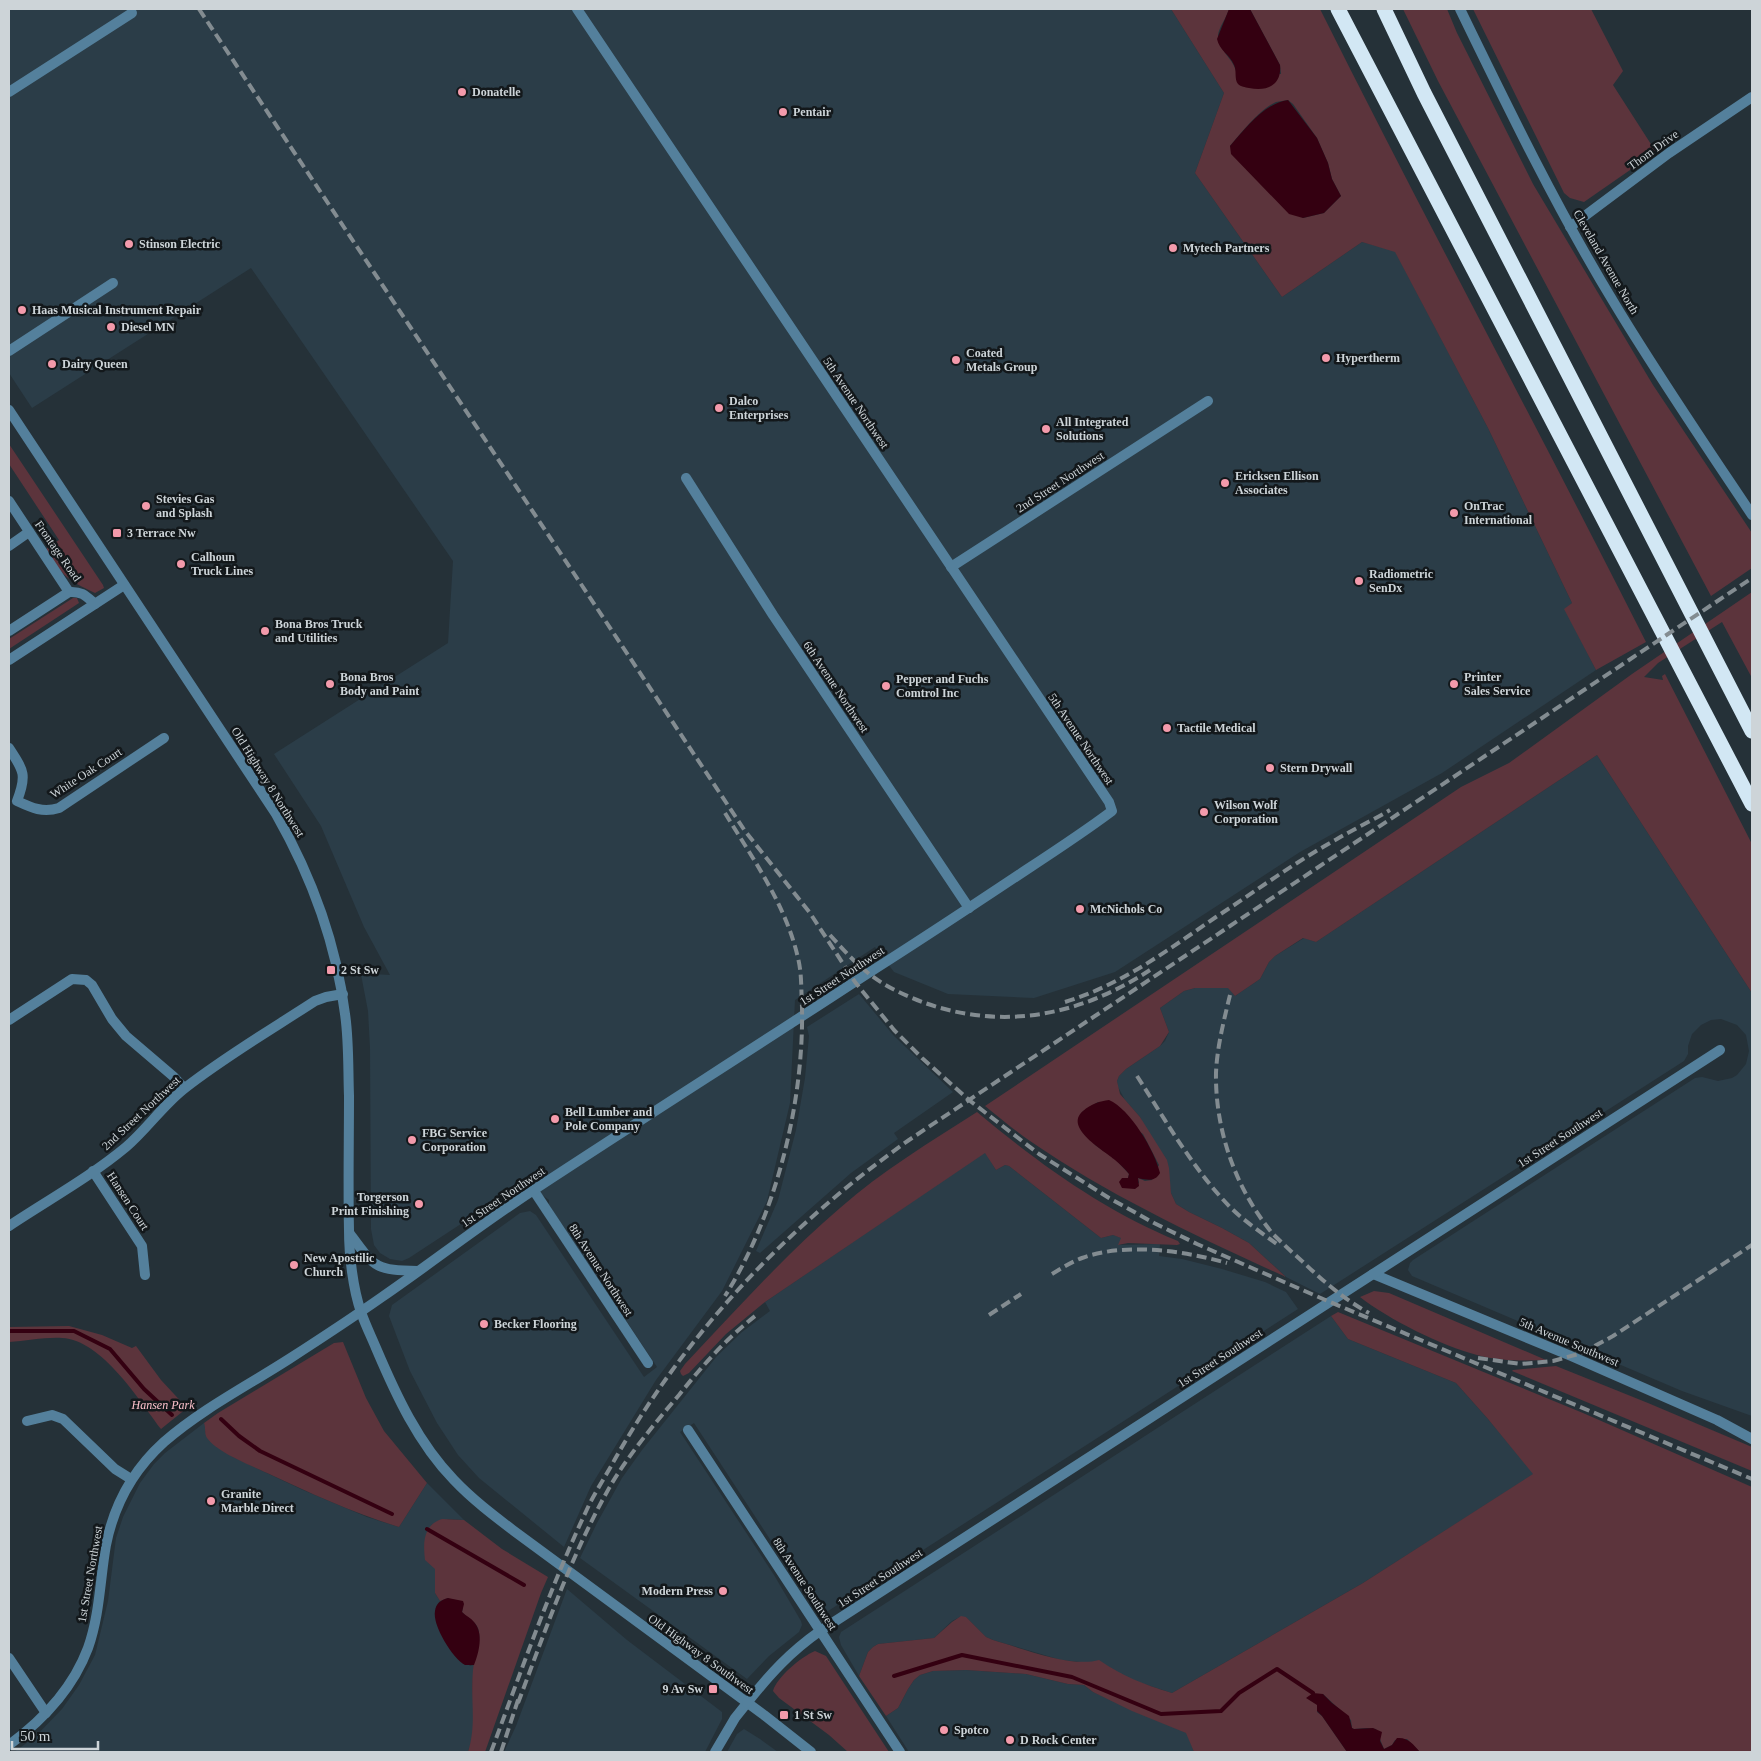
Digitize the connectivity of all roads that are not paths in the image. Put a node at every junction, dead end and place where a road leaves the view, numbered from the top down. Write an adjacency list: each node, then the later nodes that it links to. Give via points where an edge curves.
1 (578, 9): 18 (street, 5th Avenue Northwest)
2 (1338, 9): 27 (highway)
3 (1384, 9): 24 (highway, via 1439,123)
4 (1460, 9): 8 (street, Cleveland Avenue North)
5 (132, 13): 6 (street)
6 (9, 92)
7 (1752, 97): 8 (street, Thom Drive)
8 (1570, 227): 15 (street, Cleveland Avenue North, via 1654,367)
9 (112, 283): 10 (street)
10 (9, 351)
11 (1208, 401): 18 (street, 2nd Street Northwest)
12 (9, 410): 19 (street, Old Highway 8 Northwest)
13 (686, 478): 29 (street, 6th Avenue Northwest, via 773,615)
14 (9, 501): 16 (street, Frontage Road)
15 (1752, 515)
16 (29, 532): 17 (street); 20 (street, Frontage Road)
17 (9, 546)
18 (951, 567): 28 (street, 5th Avenue Northwest)
19 (124, 585): 21 (street); 30 (street, Old Highway 8 Northwest, via 292,842 322,911)
20 (70, 592): 21 (street, Frontage Road, via 78,591); 22 (street)
21 (94, 604): 23 (street)
22 (9, 631)
23 (9, 660)
24 (1752, 731)
25 (164, 738): 26 (street, White Oak Court, via 59,808 49,811 17,802 24,784 22,770)
26 (9, 748)
27 (1752, 804)
28 (1112, 811): 29 (street, 1st Street Northwest)
29 (969, 908): 35 (street, 1st Street Northwest)
30 (343, 994): 33 (street, 2nd Street Northwest, via 315,1001); 37 (street, Old Highway 8 Northwest, via 347,1030)
31 (9, 1020): 33 (street, via 72,979 83,979 92,985 126,1036)
32 (1720, 1050): 39 (street, 1st Street Southwest)
33 (184, 1088): 34 (street, 2nd Street Northwest, via 127,1146)
34 (93, 1171): 36 (street, 2nd Street Northwest); 40 (street, Hansen Court, via 142,1246)
35 (534, 1190): 38 (street, 1st Street Northwest); 42 (street, 8th Avenue Northwest)
36 (9, 1226)
37 (349, 1232): 38 (street, via 369,1260 380,1268); 41 (street, Old Highway 8 Northwest)
38 (418, 1271): 41 (street, 1st Street Northwest)
39 (1373, 1274): 45 (street, 5th Avenue Southwest, via 1608,1372); 47 (street, 1st Street Southwest)
40 (145, 1275)
41 (361, 1311): 46 (street, 1st Street Northwest, via 183,1426); 49 (street, Old Highway 8 Southwest, via 394,1391 428,1447 453,1479 480,1505)
42 (648, 1363)
43 (27, 1421): 46 (street, via 52,1416 63,1419 115,1469)
44 (688, 1430): 47 (street, 8th Avenue Southwest)
45 (1752, 1439)
46 (131, 1479): 50 (street, 1st Street Northwest, via 107,1542 88,1648 63,1694)
47 (820, 1631): 49 (street, 1st Street Southwest, via 778,1665); 54 (street, 8th Avenue Southwest)
48 (9, 1658): 50 (street)
49 (747, 1703): 52 (street, 1st Street Southwest); 53 (street, Old Highway 8 Southwest)
50 (46, 1713): 51 (street, 1st Street Northwest)
51 (9, 1745)
52 (715, 1752)
53 (811, 1752)
54 (900, 1752)

